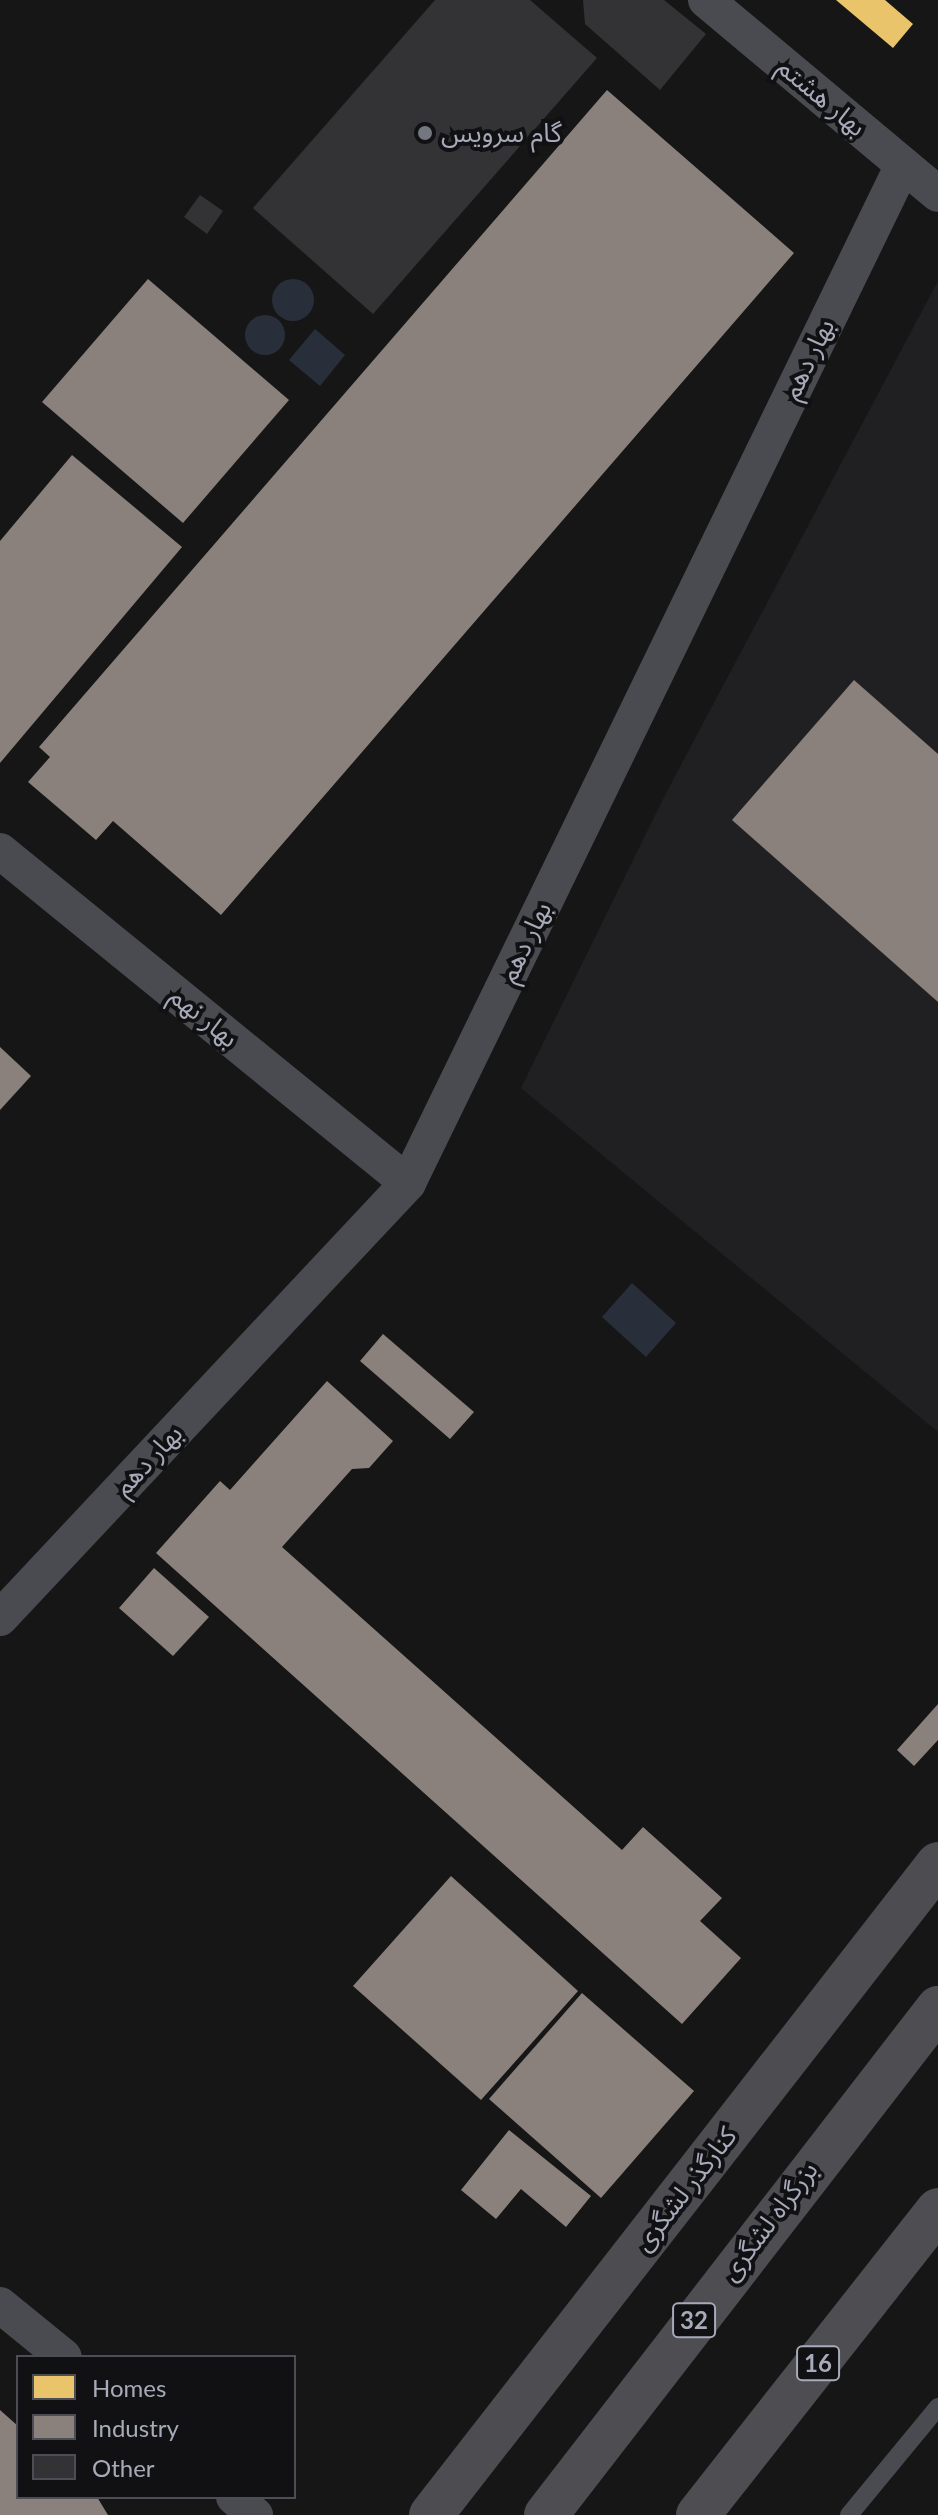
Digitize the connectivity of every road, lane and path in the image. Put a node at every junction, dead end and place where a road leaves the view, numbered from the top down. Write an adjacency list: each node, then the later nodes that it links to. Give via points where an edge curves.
1 (706, 0): 2 (street, بهار هشتم)
2 (903, 165): 3 (street, بهار هشتم); 5 (street, بهار دهم)
3 (938, 194)
4 (0, 851): 5 (street, بهار نهم)
5 (408, 1183): 6 (street, بهار دهم)
6 (0, 1618)
7 (938, 1864): 17 (main road, کنارگذر لشگری)
8 (938, 1973): 10 (highway)
9 (938, 2008): 10 (highway, بزرگراه لشگری)
10 (842, 2125): 18 (highway, بزرگراه لشگری / 32)
11 (938, 2210): 19 (highway, 16)
12 (0, 2305): 13 (street)
13 (62, 2355)
14 (938, 2407): 20 (lane)
15 (236, 2499): 16 (street)
16 (255, 2515)
17 (431, 2515)
18 (546, 2515)
19 (698, 2515)
20 (849, 2515)

